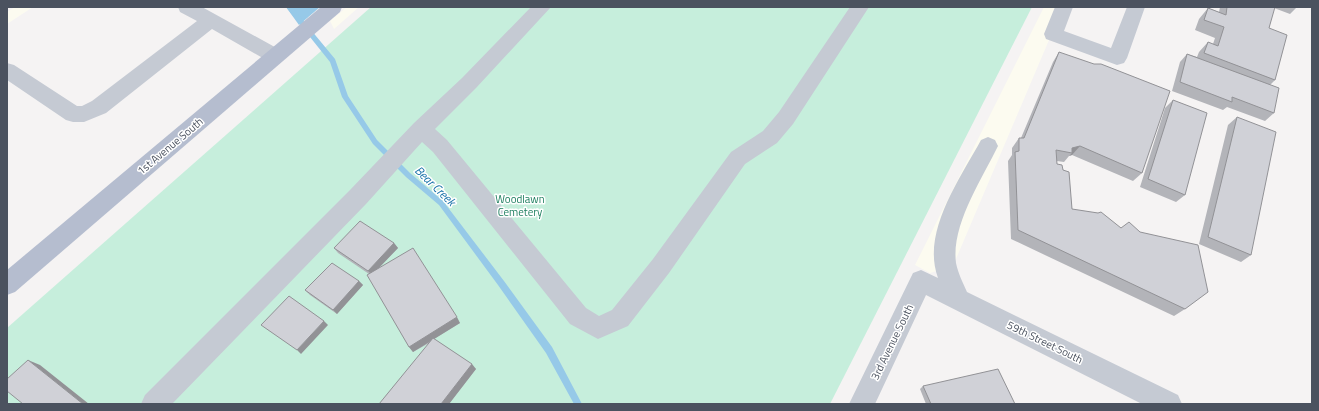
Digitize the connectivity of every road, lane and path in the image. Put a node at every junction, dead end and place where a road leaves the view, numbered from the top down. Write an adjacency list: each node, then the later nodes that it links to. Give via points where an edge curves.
1 (187, 7): 7 (street)
2 (542, 7): 10 (street)
3 (860, 7): 10 (street, via 770,138 738,158 661,266 620,318 598,328 578,316 440,146)
4 (1064, 7): 5 (street, via 1053,34 1117,58)
5 (1136, 7)
6 (329, 10): 8 (main road, 1st Avenue South)
7 (211, 20): 8 (street); 9 (street, via 99,107 84,114 73,114)
8 (278, 54): 13 (main road, 1st Avenue South)
9 (7, 70)
10 (414, 136): 15 (street)
11 (988, 146): 14 (street, via 953,215 944,249 945,264)
12 (922, 281): 14 (street, 59th Street South); 16 (street, 3rd Avenue South)
13 (7, 284)
14 (958, 299): 17 (street, 59th Street South)
15 (154, 404)
16 (862, 404)
17 (1169, 404)

